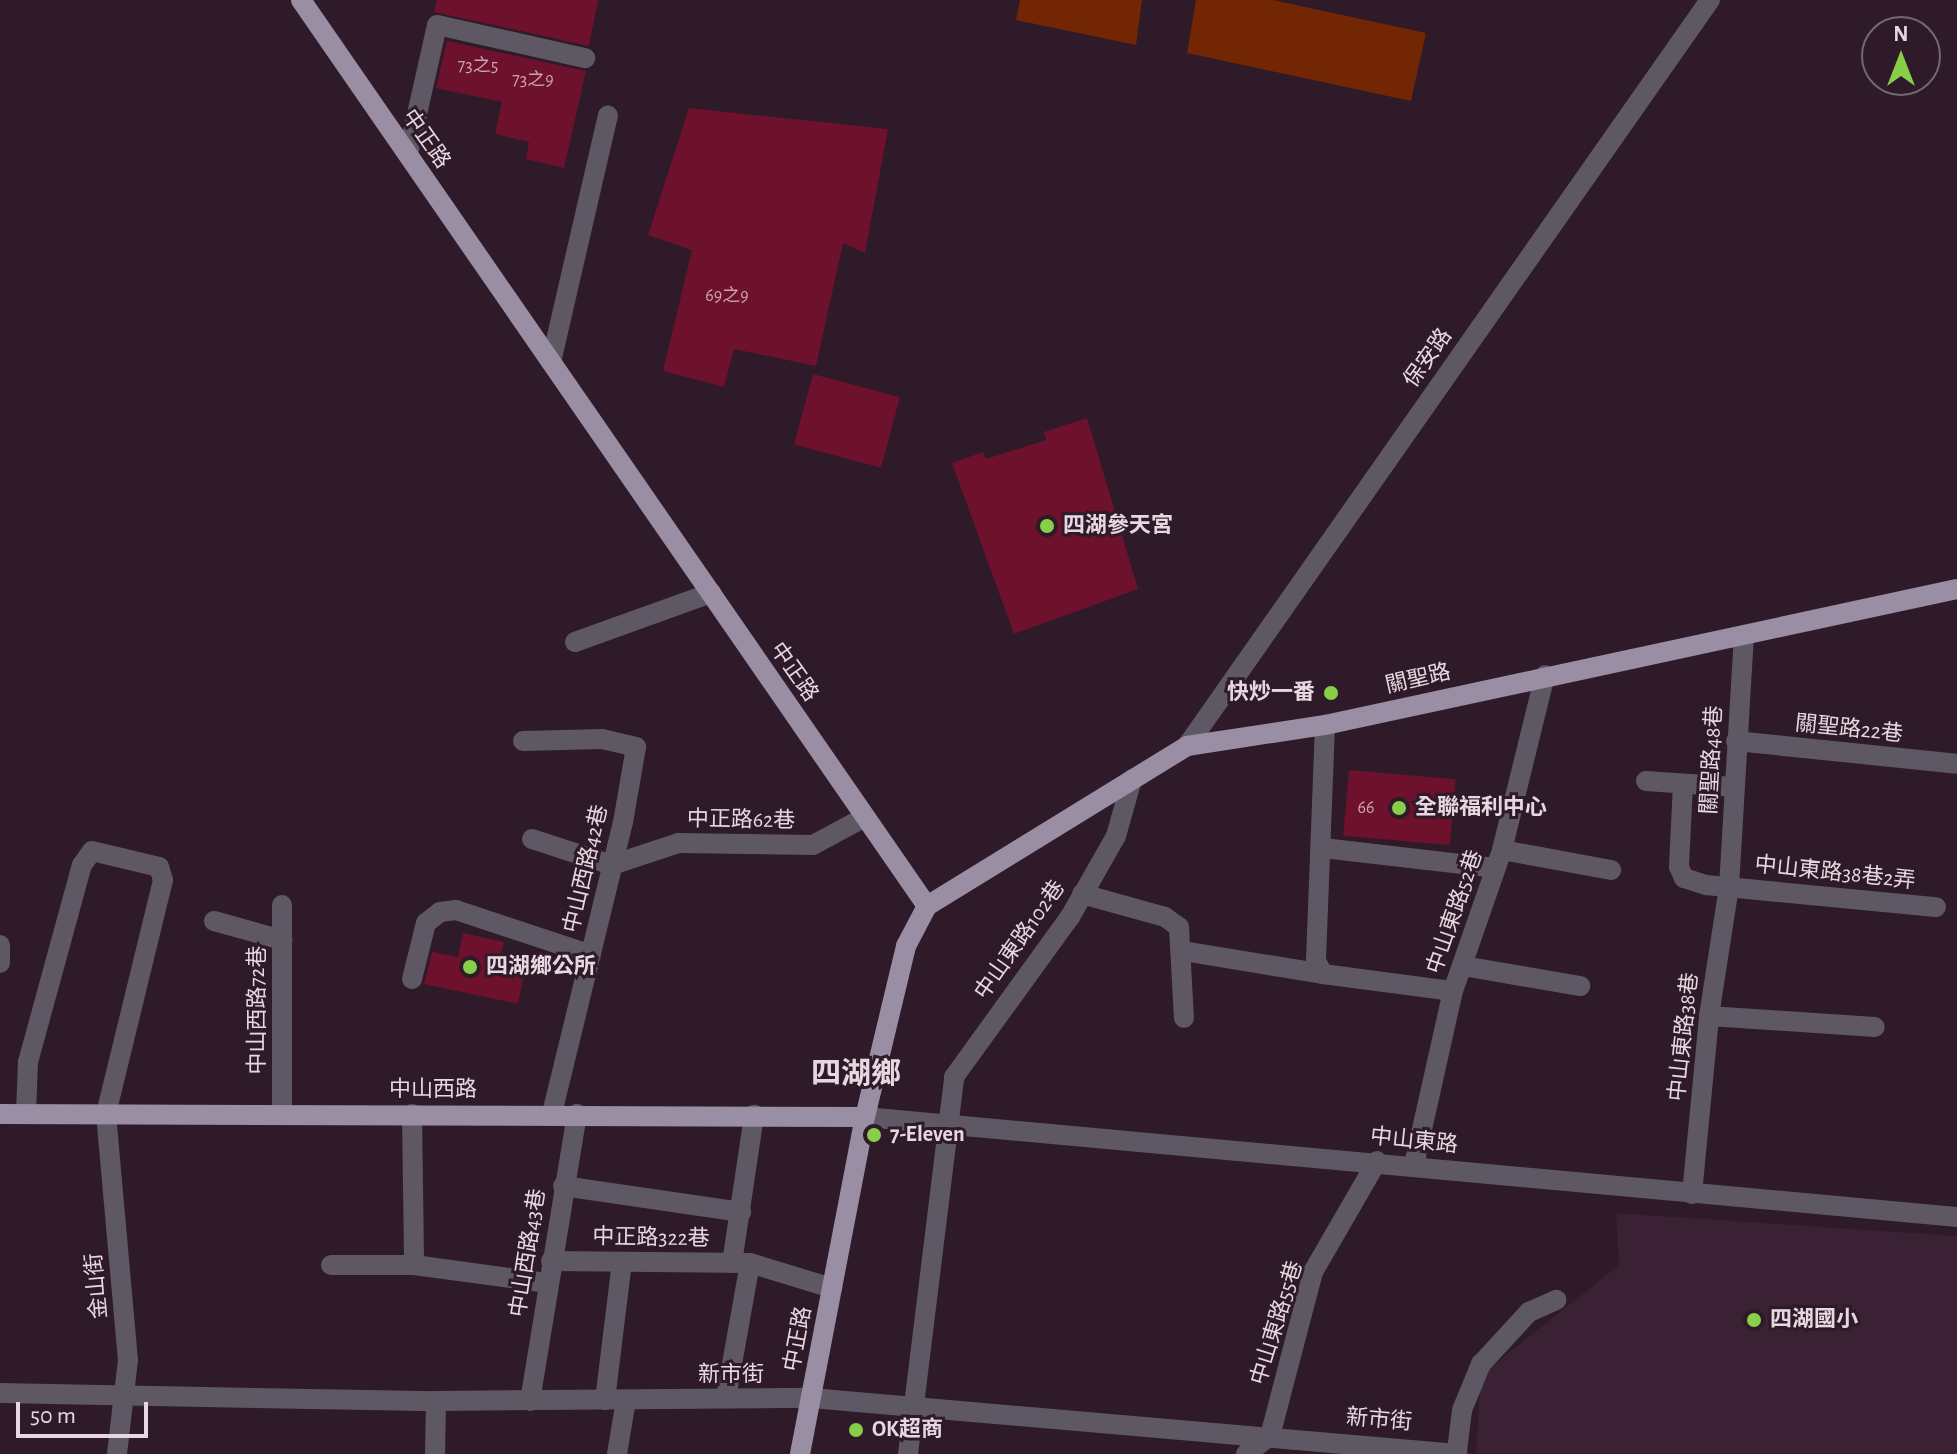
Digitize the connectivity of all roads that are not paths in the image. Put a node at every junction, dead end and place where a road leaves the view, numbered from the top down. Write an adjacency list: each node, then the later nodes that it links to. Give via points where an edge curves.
1 (301, 0): 5 (main road, 中正路)
2 (1710, 0): 15 (street, 保安路)
3 (585, 58): 5 (street, via 437,25)
4 (608, 116): 6 (street)
5 (408, 154): 6 (main road, 中正路)
6 (551, 362): 8 (main road, 中正路)
7 (1957, 589): 9 (main road, 關聖路)
8 (711, 593): 10 (street); 21 (main road, 中正路)
9 (1744, 636): 11 (main road, 關聖路); 14 (street, 關聖路48巷)
10 (575, 642)
11 (1545, 675): 12 (main road, 關聖路); 24 (street, 中山東路52巷)
12 (1325, 725): 15 (main road, 關聖路); 23 (street)
13 (523, 741): 25 (street, 中山西路42巷, via 602,739 636,747)
14 (1736, 741): 16 (street, 關聖路22巷); 20 (street, 關聖路48巷)
15 (1187, 746): 17 (main road, 關聖路)
16 (1957, 764)
17 (1132, 779): 28 (street, 中山東路102巷, via 1116,836); 30 (main road, 關聖路)
18 (1646, 781): 19 (street)
19 (1683, 784): 20 (street); 27 (street, 中山東路38巷2弄, via 1679,867 1684,878)
20 (1734, 787): 27 (street, 關聖路48巷)
21 (865, 817): 25 (street, 中正路62巷, via 813,845 678,843); 30 (main road, 中正路)
22 (532, 839): 25 (street)
23 (1323, 848): 24 (street); 37 (street, via 1316,961)
24 (1498, 859): 26 (street); 36 (street, 中山東路52巷)
25 (612, 865): 35 (street, 中山西路42巷)
26 (1611, 870)
27 (1729, 887): 31 (street, 中山東路38巷2弄); 41 (street, 中山東路38巷)
28 (1082, 894): 34 (street, via 1172,921 1183,936); 53 (street, 中山東路102巷, via 960,1065 949,1093)
29 (282, 905): 33 (street, 中山西路72巷)
30 (927, 906): 52 (main road, 中正路, via 906,946)
31 (1936, 907)
32 (214, 921): 33 (street)
33 (282, 940): 47 (street, 中山西路72巷)
34 (1183, 951): 37 (street); 42 (street)
35 (591, 955): 38 (street, via 456,910 440,912 426,923); 49 (street, 中山西路42巷)
36 (1463, 966): 39 (street); 40 (street, 中山東路52巷)
37 (1323, 974): 40 (street)
38 (412, 979)
39 (1580, 986)
40 (1453, 991): 55 (street, 中山東路52巷)
41 (1709, 1016): 43 (street); 57 (street, 中山東路38巷)
42 (1184, 1018)
43 (1875, 1027)
44 (26, 1113): 45 (main road, 中山西路); 46 (main road, 中山西路); 46 (street, 金山街, via 28,1062 82,865 92,851 159,867 163,880)
45 (0, 1114)
46 (106, 1114): 47 (main road, 中山西路); 69 (street, 金山街, via 128,1360)
47 (282, 1114): 48 (main road, 中山西路)
48 (412, 1114): 49 (main road, 中山西路); 64 (street)
49 (552, 1114): 50 (main road, 中山西路)
50 (577, 1114): 51 (main road, 中山西路); 56 (street, 中山西路43巷)
51 (754, 1115): 52 (main road, 中山西路); 58 (street)
52 (865, 1117): 53 (street, 中山東路); 66 (main road, 中正路)
53 (948, 1125): 54 (street, 中山東路); 76 (street, 中山東路102巷)
54 (1377, 1161): 55 (street, 中山東路); 77 (street, 中山東路55巷, via 1313,1272)
55 (1414, 1165): 57 (street, 中山東路)
56 (563, 1186): 58 (street); 60 (street, 中山西路43巷)
57 (1692, 1194): 59 (street, 中山東路)
58 (741, 1212): 62 (street)
59 (1957, 1217)
60 (551, 1261): 61 (street, 中正路322巷); 65 (street, 中山西路43巷)
61 (622, 1262): 62 (street, 中正路322巷); 72 (street)
62 (741, 1263): 66 (street, 中正路322巷); 70 (street)
63 (331, 1265): 64 (street)
64 (414, 1265): 65 (street)
65 (548, 1283): 75 (street, 中山西路43巷)
66 (832, 1288): 71 (main road, 中正路)
67 (1556, 1300): 78 (street, via 1529,1312 1481,1364 1462,1410)
68 (0, 1393): 69 (street, 新市街)
69 (124, 1398): 74 (street, 新市街); 79 (street, 金山街)
70 (726, 1398): 71 (street, 新市街); 73 (street, 新市街)
71 (811, 1398): 76 (street, 新市街); 82 (main road, 中正路)
72 (605, 1400): 73 (street, 新市街); 75 (street, 新市街)
73 (626, 1400): 81 (street)
74 (436, 1401): 75 (street, 新市街); 80 (street)
75 (530, 1401)
76 (913, 1407): 77 (street, 新市街); 83 (street, 中山東路102巷)
77 (1270, 1436): 78 (street, 新市街); 84 (street)
78 (1458, 1452)
79 (117, 1454)
80 (435, 1454)
81 (617, 1454)
82 (800, 1454)
83 (908, 1454)
84 (1246, 1454)

